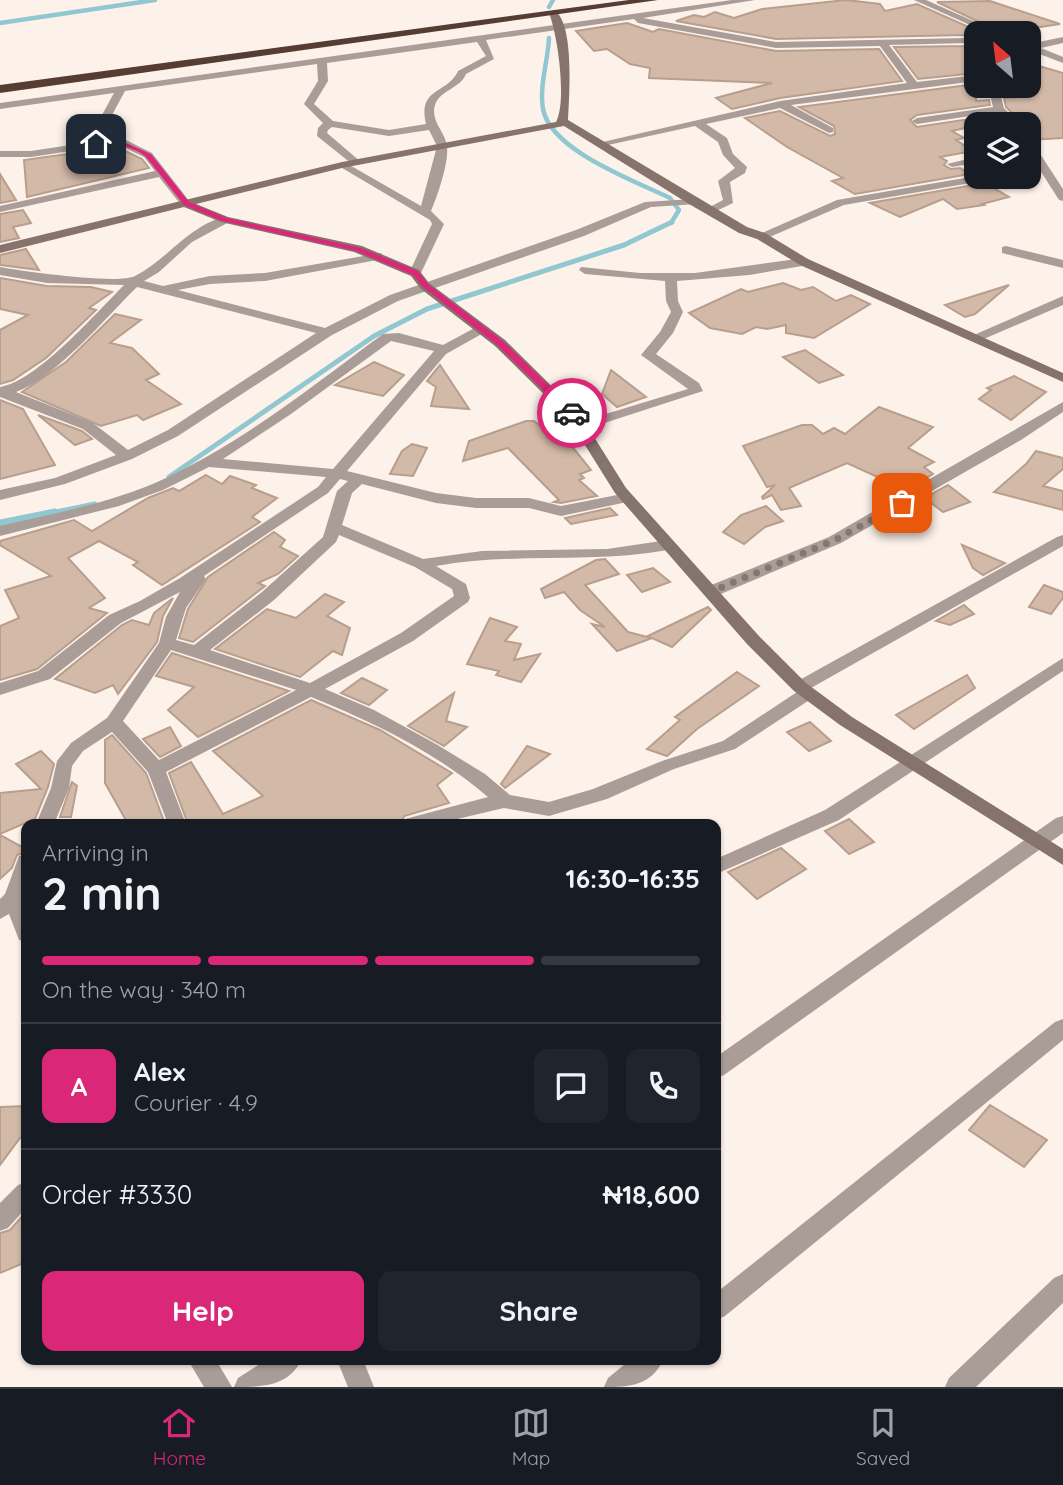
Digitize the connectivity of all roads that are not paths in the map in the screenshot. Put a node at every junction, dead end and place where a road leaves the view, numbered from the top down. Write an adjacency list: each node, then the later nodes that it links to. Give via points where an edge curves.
1 (653, 0): 4 (highway)
2 (751, 0): 5 (street)
3 (918, 0): 6 (street)
4 (554, 13): 8 (street); 24 (highway)
5 (625, 17): 8 (street); 13 (street, via 775,45)
6 (965, 21)
7 (964, 22): 10 (street, via 951,32)
8 (560, 26): 9 (street); 32 (street)
9 (479, 37): 19 (street); 34 (street, via 491,57 433,96 427,108)
10 (964, 40)
11 (1063, 40): 14 (street)
12 (964, 41): 13 (street)
13 (882, 42): 22 (street)
14 (1041, 45)
15 (1041, 51): 17 (street)
16 (1063, 52): 17 (street)
17 (1050, 54): 18 (street); 20 (street)
18 (1041, 58)
19 (322, 59): 23 (street); 33 (street, via 323,81 309,104)
20 (1063, 60)
21 (964, 79): 22 (street)
22 (913, 84): 26 (street)
23 (122, 88): 27 (street); 36 (street, via 107,115)
24 (0, 89)
25 (996, 98): 28 (street)
26 (780, 104): 31 (street); 35 (street)
27 (0, 106)
28 (999, 109): 29 (street); 30 (street)
29 (1002, 112)
30 (917, 121)
31 (696, 122): 37 (street); 52 (street, via 723,140 726,152 741,167 724,181 729,201)
32 (561, 123): 37 (street); 38 (street)
33 (330, 124): 34 (street, via 390,133); 40 (street, via 321,134)
34 (431, 127): 38 (street)
35 (829, 130)
36 (117, 141): 39 (street, via 31,154); 45 (street, via 148,155)
37 (599, 144): 48 (street)
38 (442, 146): 40 (street); 51 (street)
39 (0, 153)
40 (356, 162): 43 (street)
41 (964, 162): 42 (street)
42 (952, 164)
43 (342, 165): 49 (street); 51 (street)
44 (1041, 171): 47 (street)
45 (162, 173): 49 (street); 50 (street)
46 (964, 181): 54 (street, via 841,202)
47 (1063, 198)
48 (687, 203): 52 (street); 65 (street, via 655,202 519,255)
49 (186, 204): 53 (street); 55 (street)
50 (0, 209)
51 (425, 211): 62 (street, via 438,225)
52 (710, 211): 54 (street)
53 (225, 220): 57 (street); 64 (street, via 188,239)
54 (761, 236): 58 (street)
55 (3, 245)
56 (1006, 250): 59 (street)
57 (377, 256): 62 (street); 66 (street)
58 (804, 262): 63 (street, via 747,273); 70 (street)
59 (1063, 264)
60 (585, 270): 63 (street, via 621,277)
61 (0, 271): 64 (street, via 47,279)
62 (415, 273): 65 (street)
63 (671, 277): 75 (street, via 677,312 648,355 695,391)
64 (134, 282): 66 (street); 73 (street, via 70,347 22,385)
65 (425, 285): 68 (street); 69 (street)
66 (163, 290): 69 (street)
67 (1063, 300): 70 (street)
68 (482, 328): 71 (street); 75 (street, via 540,380)
69 (327, 332): 76 (street, via 173,433)
70 (975, 338): 72 (street)
71 (441, 351): 77 (street, via 388,337 265,428); 78 (street)
72 (1063, 378)
73 (1, 392): 76 (street, via 88,426)
74 (1063, 406): 88 (street, via 1016,438 835,540)
75 (581, 426): 81 (street)
76 (127, 456): 80 (street, via 60,481)
77 (206, 462): 78 (street); 83 (street, via 122,499)
78 (339, 474): 79 (street); 86 (street, via 323,490)
79 (360, 478): 81 (street, via 436,498 529,503 561,511); 82 (street, via 345,491)
80 (0, 495)
81 (627, 498): 85 (street)
82 (335, 528): 87 (street); 90 (street, via 330,539 277,588)
83 (0, 531)
84 (1063, 540): 94 (street)
85 (668, 545): 87 (street, via 631,554 454,556); 88 (street)
86 (212, 563): 89 (street, via 178,607); 93 (street, via 115,619 44,675)
87 (421, 564): 92 (street, via 460,587 461,598 407,637)
88 (710, 592): 94 (street)
89 (167, 643): 90 (street); 95 (street)
90 (198, 651): 92 (street)
91 (1063, 663): 96 (street)
92 (309, 688): 97 (street); 98 (street, via 383,720 469,772)
93 (0, 689)
94 (804, 690): 96 (street); 98 (street, via 729,745 600,794 549,809)
95 (113, 722): 97 (street); 99 (street, via 77,747 64,765)
96 (914, 764): 103 (street); 105 (street, via 832,815)
97 (156, 769): 100 (street)
98 (504, 801): 101 (street)
99 (47, 819)
100 (175, 819)
101 (432, 819)
102 (1063, 823): 103 (street)
103 (1038, 842): 104 (street); 110 (street)
104 (1063, 858)
105 (721, 865)
106 (21, 872): 107 (street)
107 (11, 891): 108 (street)
108 (21, 920)
109 (1063, 1028): 114 (street)
110 (721, 1065)
111 (21, 1197): 112 (street)
112 (0, 1220)
113 (1063, 1286): 123 (street)
114 (721, 1304)
115 (204, 1365): 119 (street)
116 (280, 1365): 120 (street)
117 (352, 1365): 121 (street)
118 (644, 1365): 122 (street)
119 (219, 1387)
120 (247, 1387)
121 (361, 1387)
122 (617, 1387)
123 (958, 1387)

